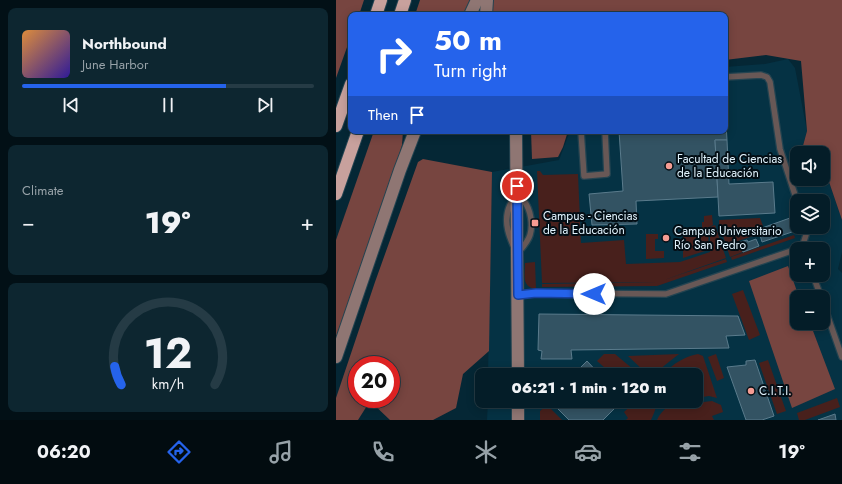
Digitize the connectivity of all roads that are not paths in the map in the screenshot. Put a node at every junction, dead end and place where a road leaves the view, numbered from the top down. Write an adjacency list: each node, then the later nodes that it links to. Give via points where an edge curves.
1 (381, 0): 5 (highway)
2 (405, 0): 6 (highway)
3 (477, 0): 7 (street)
4 (487, 0): 8 (street)
5 (377, 12)
6 (401, 12)
7 (471, 12)
8 (486, 12)
9 (728, 77): 18 (lane, via 760,75 767,77 770,82 780,149)
10 (348, 92): 11 (highway)
11 (336, 126)
12 (357, 134): 17 (highway)
13 (414, 134): 22 (street)
14 (516, 134): 20 (street)
15 (581, 134): 16 (lane, via 584,176 607,174)
16 (605, 134)
17 (336, 194)
18 (795, 194)
19 (790, 252): 20 (lane, via 666,294)
20 (518, 295): 24 (street)
21 (830, 323): 23 (lane)
22 (336, 357)
23 (842, 357)
24 (518, 368)
25 (518, 408): 26 (street)
26 (518, 420)

